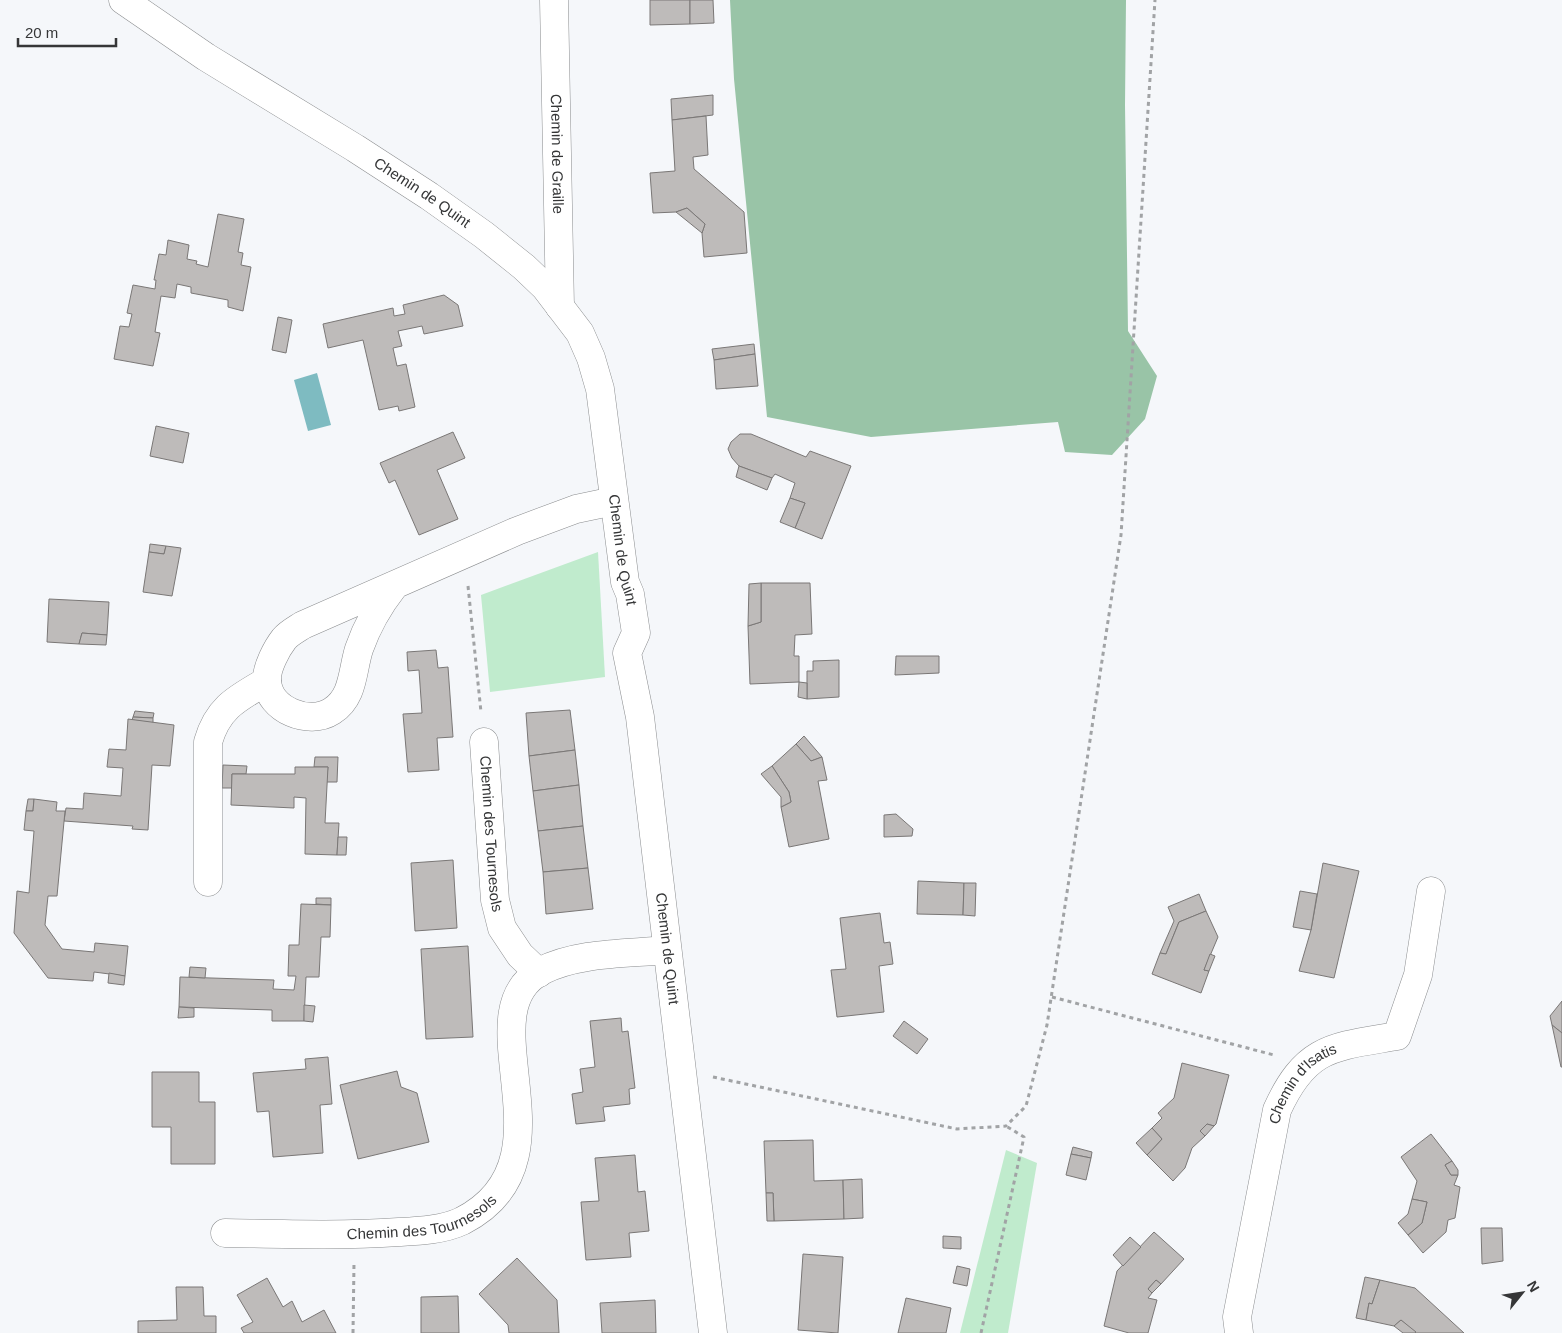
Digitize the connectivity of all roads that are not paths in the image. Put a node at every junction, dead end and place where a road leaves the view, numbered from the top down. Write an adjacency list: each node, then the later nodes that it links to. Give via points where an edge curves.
1 (123, 0): 3 (street, Chemin de Quint, via 206,57 429,196 524,267)
2 (554, 0): 3 (street, Chemin de Graille)
3 (560, 307): 4 (street, Chemin de Quint, via 580,333 600,389)
4 (614, 501): 5 (street, via 576,509); 10 (street, Chemin de Quint, via 636,633 627,653 640,717)
5 (394, 586): 6 (street, via 303,625 285,638 272,660); 6 (street, via 380,604 358,651 353,680 343,700 332,711 311,718 292,713 277,703)
6 (267, 681): 8 (street, via 227,707 213,724 208,742)
7 (484, 742): 11 (street, Chemin des Tournesols, via 495,900 502,928 520,956)
8 (208, 882)
9 (1431, 891): 14 (street, Chemin d'Isatis, via 1418,975 1397,1036 1323,1052 1306,1063 1288,1085 1277,1110 1237,1317)
10 (667, 950): 11 (street, Chemin des Tournesols, via 584,958); 13 (street, Chemin de Quint)
11 (539, 972): 12 (street, Chemin des Tournesols, via 523,986 513,1007 511,1027 518,1133 514,1162 503,1186 484,1207 461,1222 429,1230 355,1235)
12 (225, 1233)
13 (714, 1333)
14 (1240, 1333)

